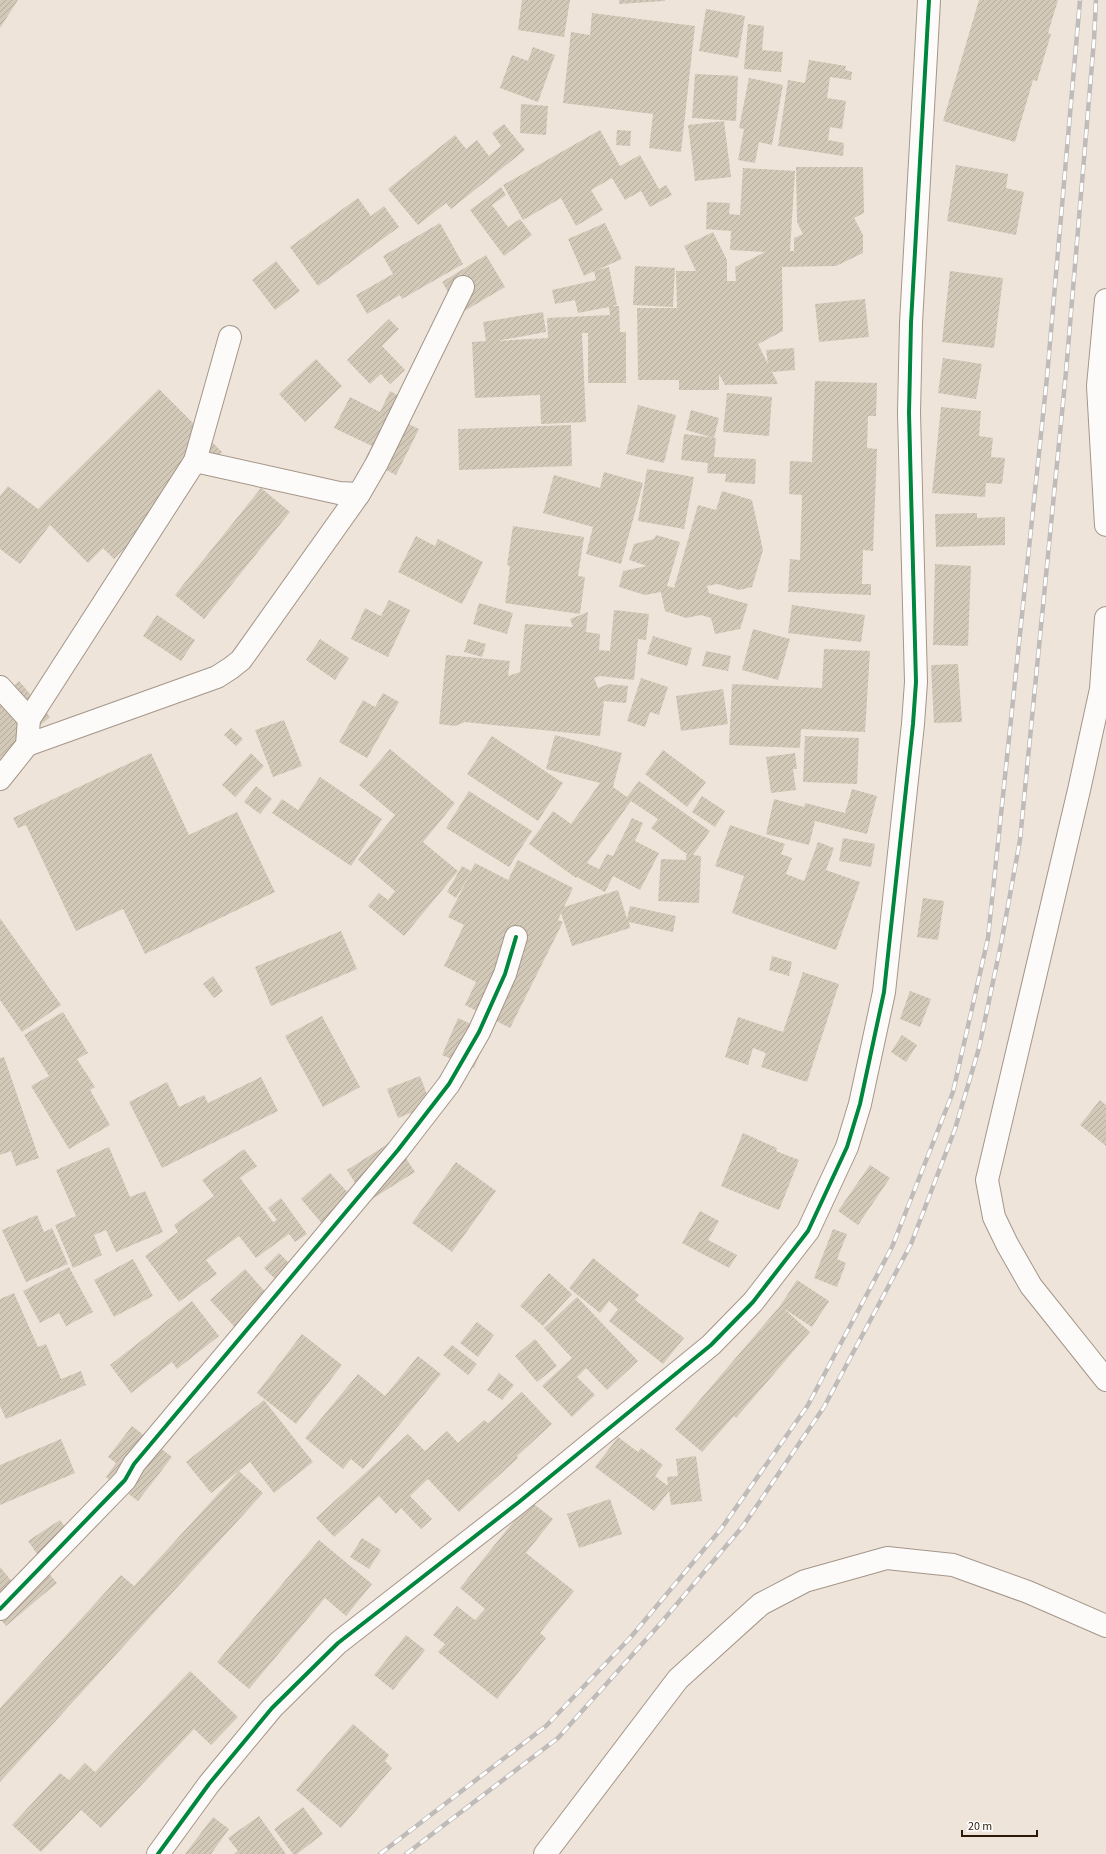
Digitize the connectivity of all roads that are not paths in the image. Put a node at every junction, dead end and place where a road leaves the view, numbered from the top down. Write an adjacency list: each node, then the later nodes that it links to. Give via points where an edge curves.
1 (929, 0): 17 (street, via 910,353 909,413 916,682 913,724 884,992 860,1104 847,1147 808,1231 753,1302 711,1345 520,1502 338,1643 272,1708 209,1784)
2 (463, 287): 6 (street, via 377,463)
3 (1106, 300): 7 (street, via 1098,386)
4 (230, 338): 5 (street)
5 (195, 461): 6 (street); 10 (street)
6 (359, 494): 11 (street, via 241,660 231,668 217,677)
7 (1106, 525)
8 (1106, 618): 14 (street, via 1101,689 987,1180 994,1217 1031,1286)
9 (0, 687): 10 (street)
10 (29, 719): 11 (street)
11 (27, 745): 12 (street)
12 (0, 779)
13 (516, 936): 15 (street, via 505,974 479,1032 449,1084 398,1150 134,1464 124,1480)
14 (1106, 1380)
15 (0, 1609)
16 (1106, 1626): 18 (street, via 1028,1592 953,1565 888,1558 805,1581 761,1604 678,1679)
17 (158, 1854)
18 (544, 1854)

